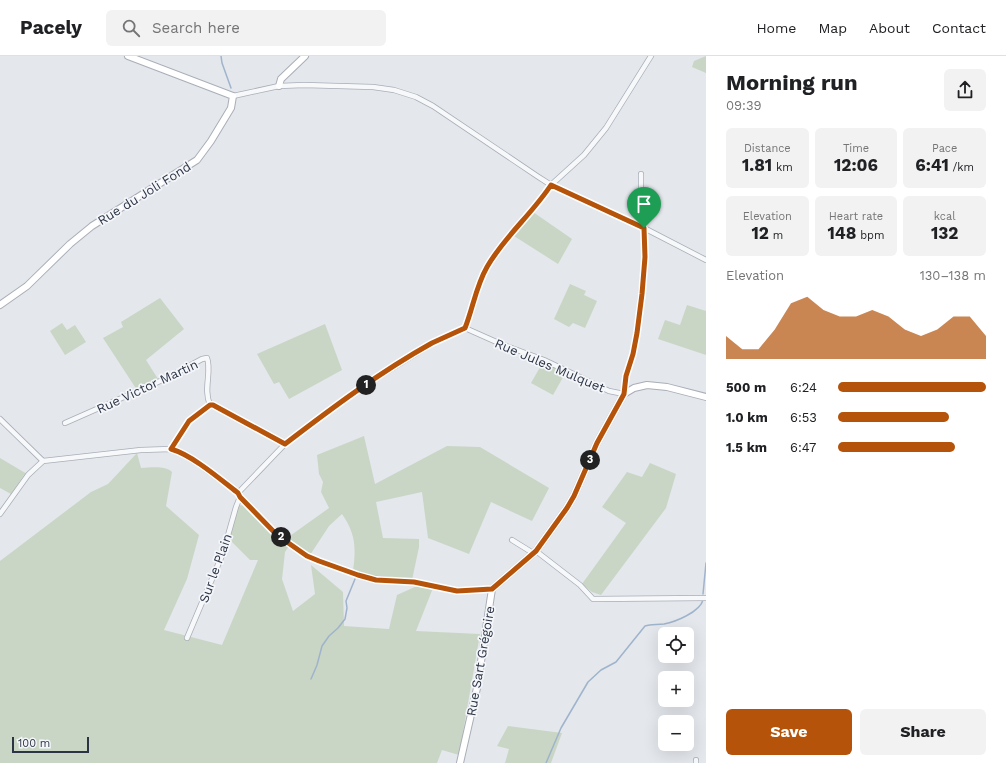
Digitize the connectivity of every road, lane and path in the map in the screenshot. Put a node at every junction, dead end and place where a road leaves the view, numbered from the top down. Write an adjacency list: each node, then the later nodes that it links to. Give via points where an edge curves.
1 (128, 56): 5 (street)
2 (305, 56): 4 (street, via 281,79)
3 (651, 56): 7 (street, via 606,128 584,155)
4 (279, 86): 5 (street); 7 (street, via 373,87 416,97 454,118)
5 (233, 96): 10 (street, Rue du Joli Fond, via 231,108 197,160 92,226 27,286)
6 (641, 174): 8 (street, via 641,211)
7 (551, 185): 8 (street); 11 (street, via 488,266)
8 (644, 228): 9 (street); 12 (street, via 642,294)
9 (706, 260)
10 (0, 305)
11 (465, 328): 12 (street, Rue Jules Mulquet, via 544,360 609,391); 18 (street, via 433,343 354,392)
12 (624, 394): 13 (street, via 647,385 667,387); 24 (street, Rue Sart Grégoire, via 597,443 574,496)
13 (706, 397): 14 (street)
14 (706, 402)
15 (210, 405): 17 (street, Rue Victor Martin, via 207,394 207,358); 18 (street); 19 (street, via 189,421)
16 (0, 420): 20 (street)
17 (65, 423)
18 (285, 444): 21 (street)
19 (171, 449): 20 (street); 21 (street, via 200,465)
20 (43, 460): 22 (street, via 28,475)
21 (239, 495): 25 (street, via 277,535 307,556 319,561 371,579 414,582 457,591); 27 (street, Sur le Plain, via 223,553)
22 (0, 514)
23 (512, 540): 24 (street)
24 (535, 552): 25 (street, Rue Sart Grégoire); 26 (street, via 580,585 593,599)
25 (492, 589): 28 (street, Rue Sart Grégoire, via 477,688)
26 (706, 598)
27 (187, 638)
28 (460, 763)

